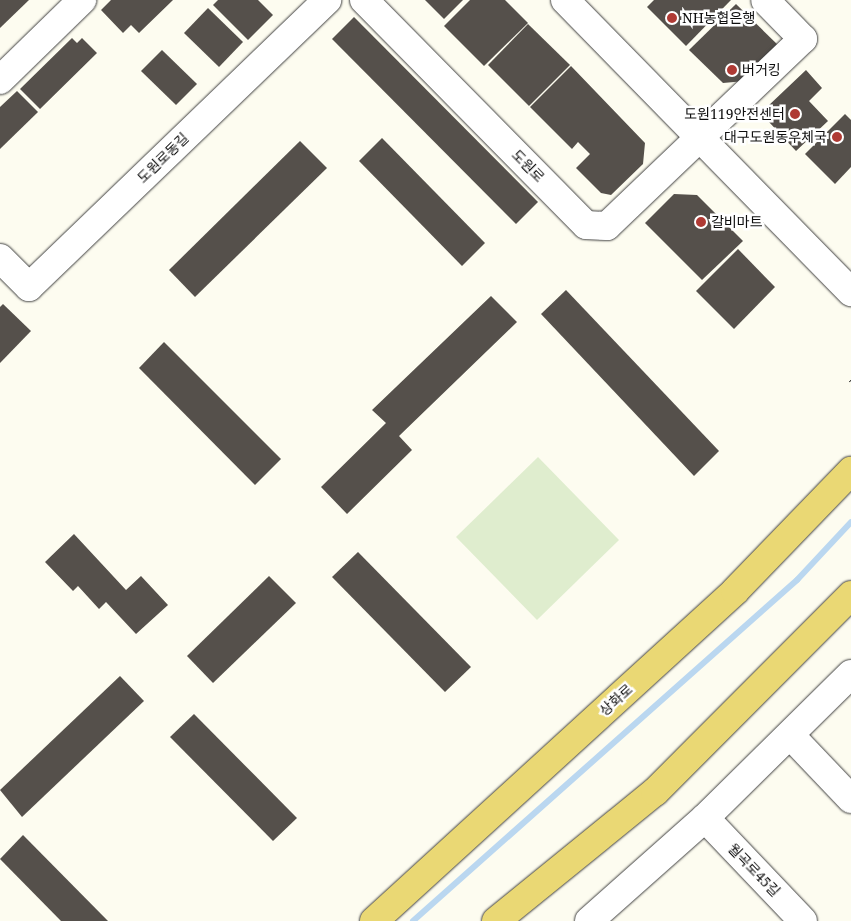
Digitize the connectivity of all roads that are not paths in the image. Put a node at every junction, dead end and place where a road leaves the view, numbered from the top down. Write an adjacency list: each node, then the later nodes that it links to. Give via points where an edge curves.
1 (82, 0): 6 (street)
2 (327, 0): 8 (street, 도원로동길, via 29,287)
3 (364, 0): 7 (street, 도원로, via 586,225 607,226)
4 (565, 0): 7 (street)
5 (765, 0): 7 (street, 도원로, via 803,39)
6 (0, 80)
7 (701, 136): 9 (street)
8 (0, 258)
9 (851, 292)
10 (849, 476): 16 (main road, 상화로, via 735,591)
11 (851, 595): 17 (main road, via 655,792)
12 (851, 674): 13 (street)
13 (791, 736): 14 (street); 15 (street)
14 (851, 799)
15 (705, 818): 18 (street); 19 (street, 월곡로45길)
16 (374, 921)
17 (496, 921)
18 (589, 921)
19 (803, 921)

